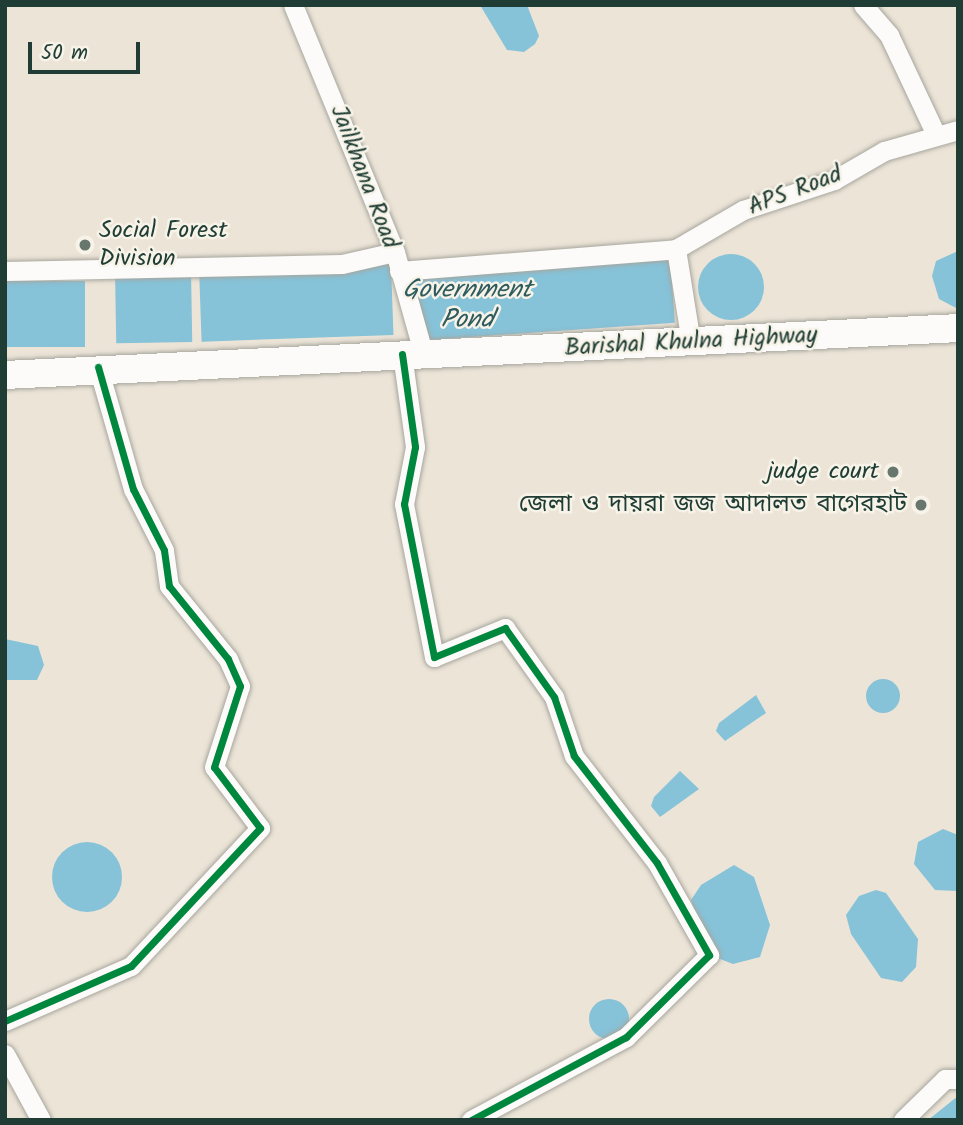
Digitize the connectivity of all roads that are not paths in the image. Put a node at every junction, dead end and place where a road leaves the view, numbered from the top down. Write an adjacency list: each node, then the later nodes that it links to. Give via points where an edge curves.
1 (293, 5): 6 (street, Jailkhana Road)
2 (863, 5): 4 (street, via 889,35)
3 (958, 130): 4 (street, APS Road)
4 (936, 135): 5 (street, APS Road, via 743,210)
5 (672, 249): 6 (street); 9 (street)
6 (397, 262): 7 (street); 10 (street, Jailkhana Road)
7 (5, 271)
8 (958, 328): 9 (highway, Barishal Khulna Highway)
9 (691, 343): 10 (highway, Barishal Khulna Highway)
10 (412, 353): 11 (highway, Barishal Khulna Highway, via 261,366); 17 (street, Jailkhana Road, via 415,447 404,504 434,657 505,628 554,697 574,756 657,863 709,954 626,1037)
11 (98, 367): 12 (highway, Barishal Khulna Highway); 13 (street, via 133,489 164,550 169,586 228,659 240,686 214,767 260,828 131,966)
12 (5, 375)
13 (5, 1021)
14 (5, 1054): 16 (street)
15 (958, 1079): 18 (street, via 945,1079)
16 (41, 1120)
17 (471, 1120)
18 (903, 1120)

